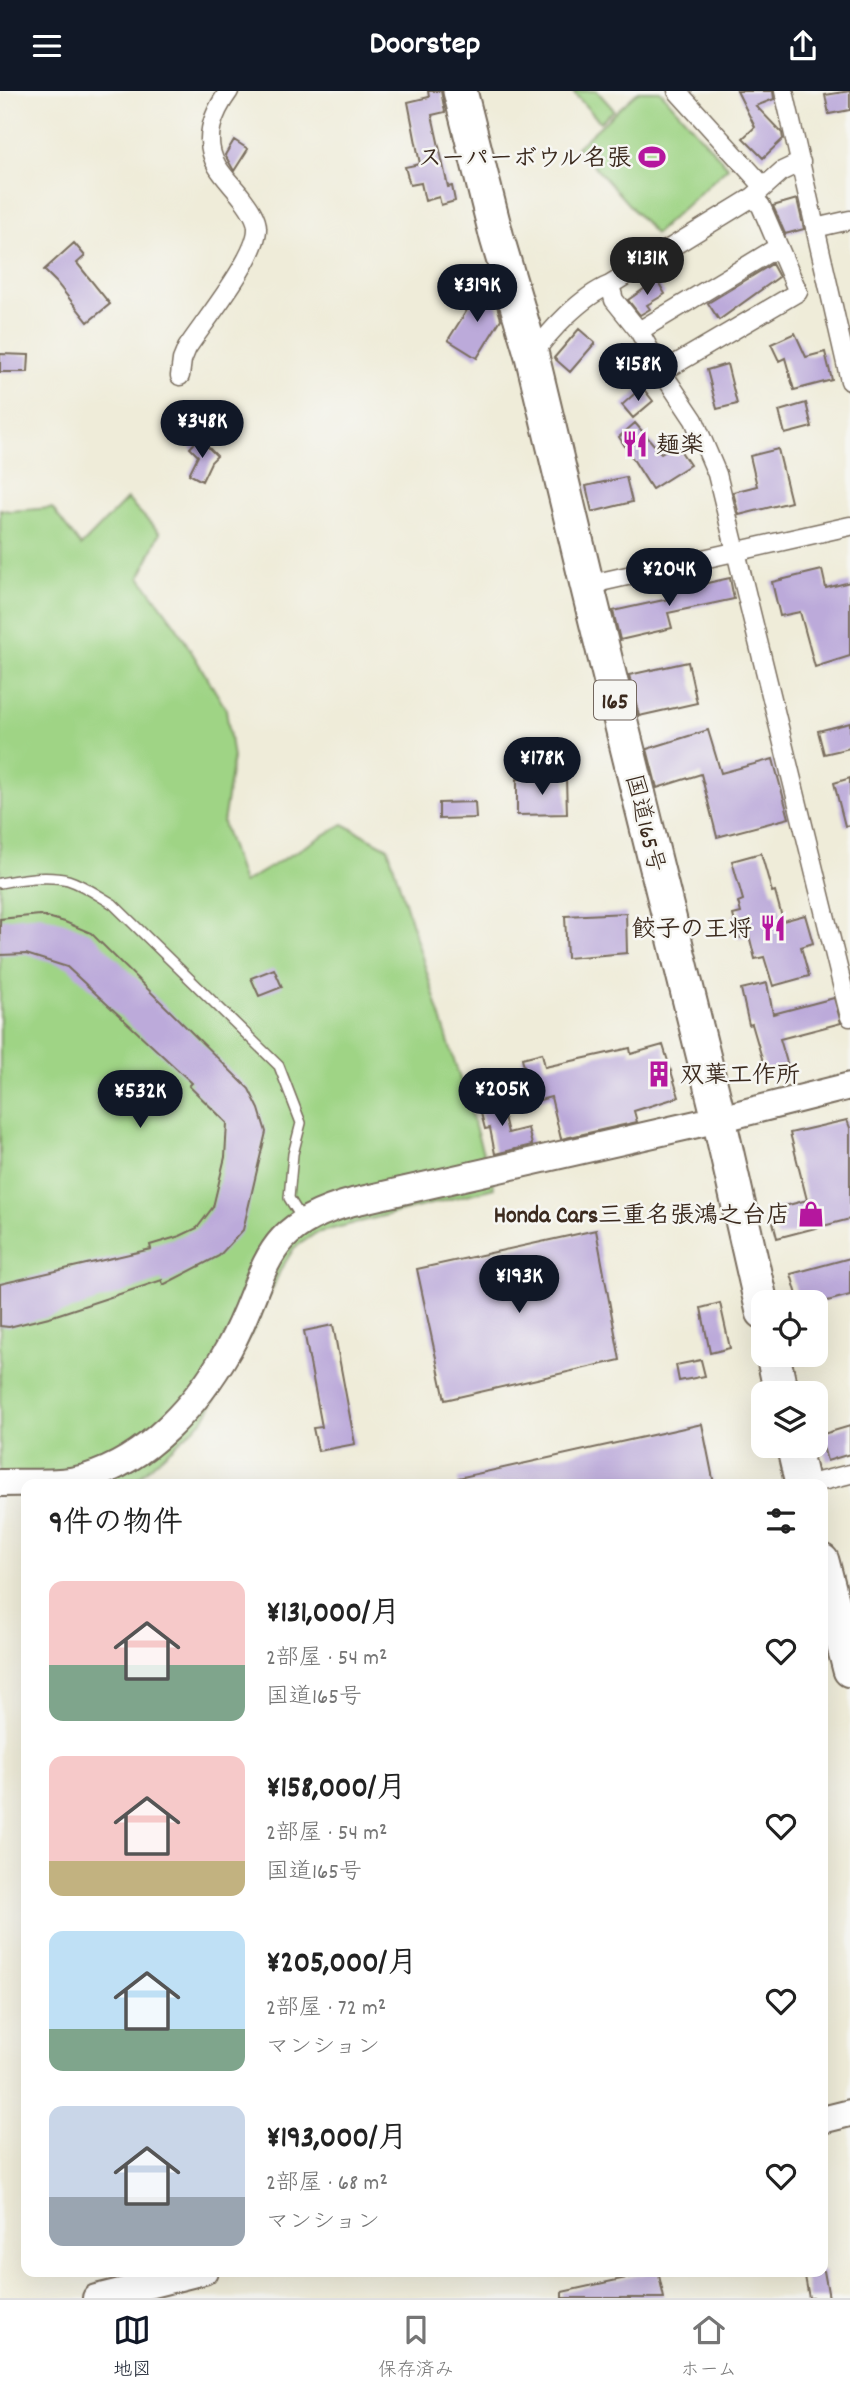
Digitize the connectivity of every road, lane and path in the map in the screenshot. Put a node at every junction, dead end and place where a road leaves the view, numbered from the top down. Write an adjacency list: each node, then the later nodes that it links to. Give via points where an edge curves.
1 (229, 91): 14 (street, via 212,117 211,150 215,164 256,220 256,238 242,268 187,348)
2 (460, 91): 12 (highway, 国道165号 / 165)
3 (677, 91): 6 (street)
4 (784, 91): 5 (street)
5 (801, 162): 6 (street, via 782,170); 8 (street)
6 (758, 192): 9 (street); 10 (street)
7 (850, 220): 8 (street)
8 (815, 228): 15 (street)
9 (778, 247): 11 (street); 13 (street, via 797,292)
10 (610, 285): 11 (street, via 614,300); 12 (street, via 595,291)
11 (639, 331): 13 (street)
12 (532, 356): 18 (highway, 国道165号 / 165)
13 (662, 372): 17 (street, via 707,448)
14 (180, 376)
15 (850, 381)
16 (850, 526): 17 (street)
17 (736, 552): 18 (street); 20 (street)
18 (587, 585): 23 (highway, 国道165号 / 165)
19 (0, 883): 24 (lane, via 67,880 113,904 279,1066 301,1123 289,1198)
20 (847, 997): 21 (street)
21 (850, 1017)
22 (850, 1086): 23 (street)
23 (719, 1119): 24 (street, via 353,1202); 25 (highway, 国道165号 / 165)
24 (303, 1221): 28 (street, via 271,1252 229,1347 172,1423 126,1462)
25 (758, 1290)
26 (796, 1458): 29 (highway)
27 (850, 1474): 30 (street)
28 (83, 1479)
29 (801, 1479)
30 (828, 1480)
31 (21, 1482): 32 (street)
32 (0, 1483)
33 (828, 1602): 34 (highway)
34 (850, 1670)
35 (850, 2113): 36 (street)
36 (828, 2118)
37 (180, 2277): 38 (street)
38 (96, 2298)

